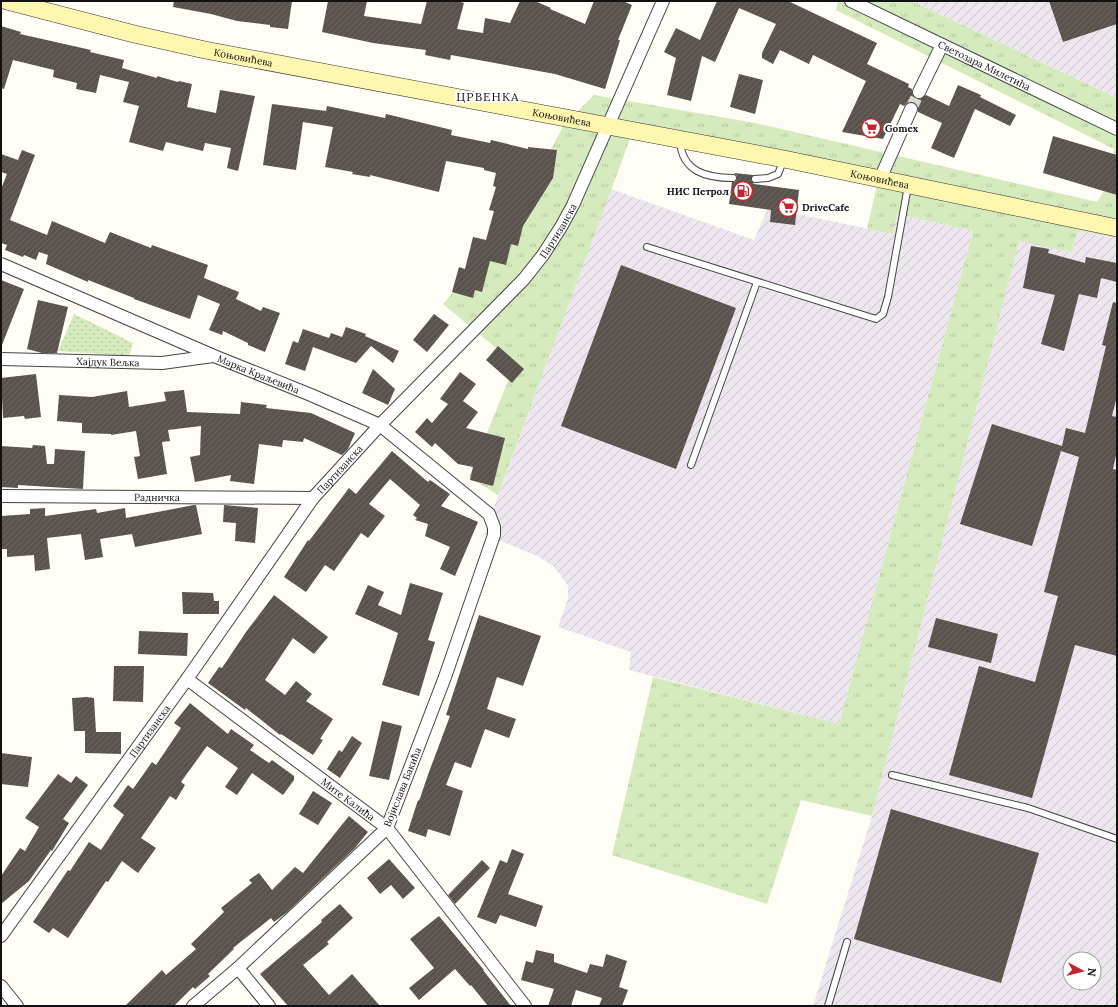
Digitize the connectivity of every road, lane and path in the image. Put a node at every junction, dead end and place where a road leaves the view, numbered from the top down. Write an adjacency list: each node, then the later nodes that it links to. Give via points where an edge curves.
1 (7, 1): 7 (main road, Коњовићева, via 198,48)
2 (663, 1): 7 (street, Партизанска)
3 (851, 1): 4 (street, Светозара Милетића)
4 (942, 45): 5 (street); 8 (street, Светозара Милетића)
5 (919, 92)
6 (911, 109): 13 (street)
7 (609, 126): 9 (main road, Коњовићева); 21 (street, Партизанска, via 573,205 543,255 524,279)
8 (1117, 129)
9 (680, 140): 10 (main road, Коњовићева); 11 (lane, via 684,159 691,168 708,176)
10 (784, 159): 12 (lane, via 778,174); 13 (main road, Коњовићева)
11 (733, 178)
12 (755, 179)
13 (880, 179): 14 (main road, Коњовићева)
14 (908, 185): 15 (main road, Коњовићева); 18 (lane, via 888,298 883,314 876,319)
15 (1117, 228)
16 (647, 248): 18 (lane)
17 (1, 264): 19 (street, Марка Краљевића)
18 (757, 282): 22 (lane)
19 (214, 356): 20 (street, Хајдук Вељка, via 162,363); 21 (street, Марка Краљевића)
20 (1, 359)
21 (380, 425): 24 (street, Партизанска); 25 (street, Марка Краљевића, via 488,514)
22 (691, 465)
23 (1, 496): 24 (street, Радничка)
24 (313, 498): 26 (street, Партизанска)
25 (492, 521): 28 (street, Војислава Бакића, via 494,535 445,677)
26 (187, 679): 28 (street, Мите Калића); 30 (street, Партизанска)
27 (892, 775): 29 (lane, via 1028,808)
28 (386, 828): 32 (street, Војислава Бакића); 37 (street, Мите Калића)
29 (1117, 838)
30 (1, 936)
31 (847, 942): 38 (lane)
32 (238, 968): 35 (street, Војислава Бакића); 36 (street)
33 (1, 986): 34 (street)
34 (17, 1006)
35 (193, 1006)
36 (268, 1006)
37 (525, 1006)
38 (828, 1006)

